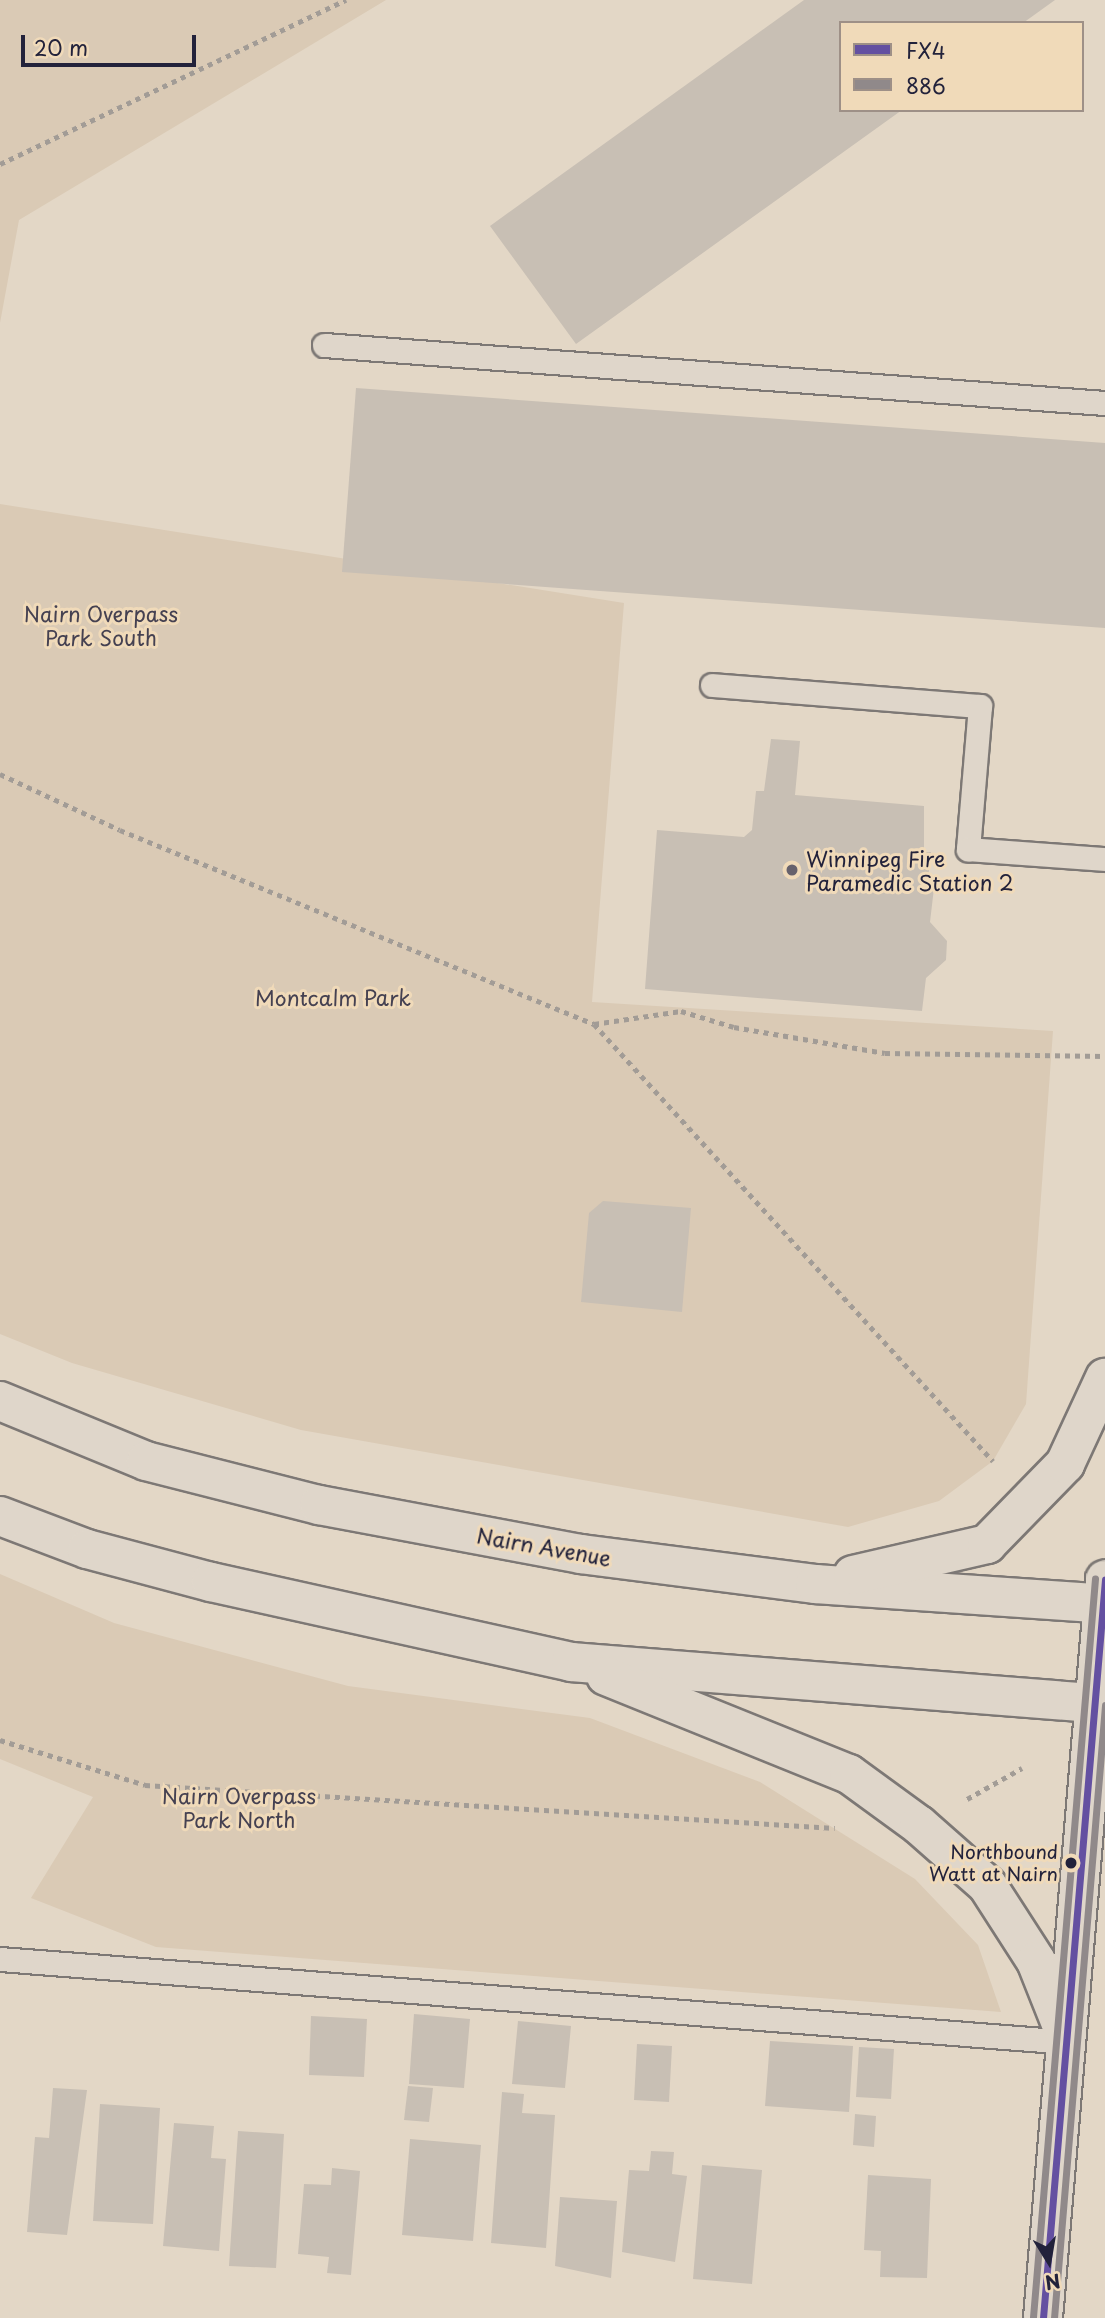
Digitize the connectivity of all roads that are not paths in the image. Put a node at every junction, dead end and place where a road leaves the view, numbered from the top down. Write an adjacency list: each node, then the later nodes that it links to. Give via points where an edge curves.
1 (324, 345): 2 (lane)
2 (1105, 404)
3 (712, 685): 4 (lane, via 979,706 968,849)
4 (1105, 859)
5 (1105, 1378): 8 (main road, via 1065,1464 987,1544)
6 (0, 1401): 8 (main road, Nairn Avenue, via 146,1461 318,1505 580,1554)
7 (0, 1516): 10 (main road, via 87,1549 211,1582)
8 (814, 1584): 9 (main road, Nairn Avenue)
9 (1104, 1596): 11 (main road)
10 (571, 1662): 11 (main road); 13 (main road, via 849,1774 919,1825 987,1885 1036,1961)
11 (1100, 1704): 13 (main road)
12 (0, 1959): 13 (lane)
13 (1068, 2042): 14 (main road)
14 (1043, 2318)

